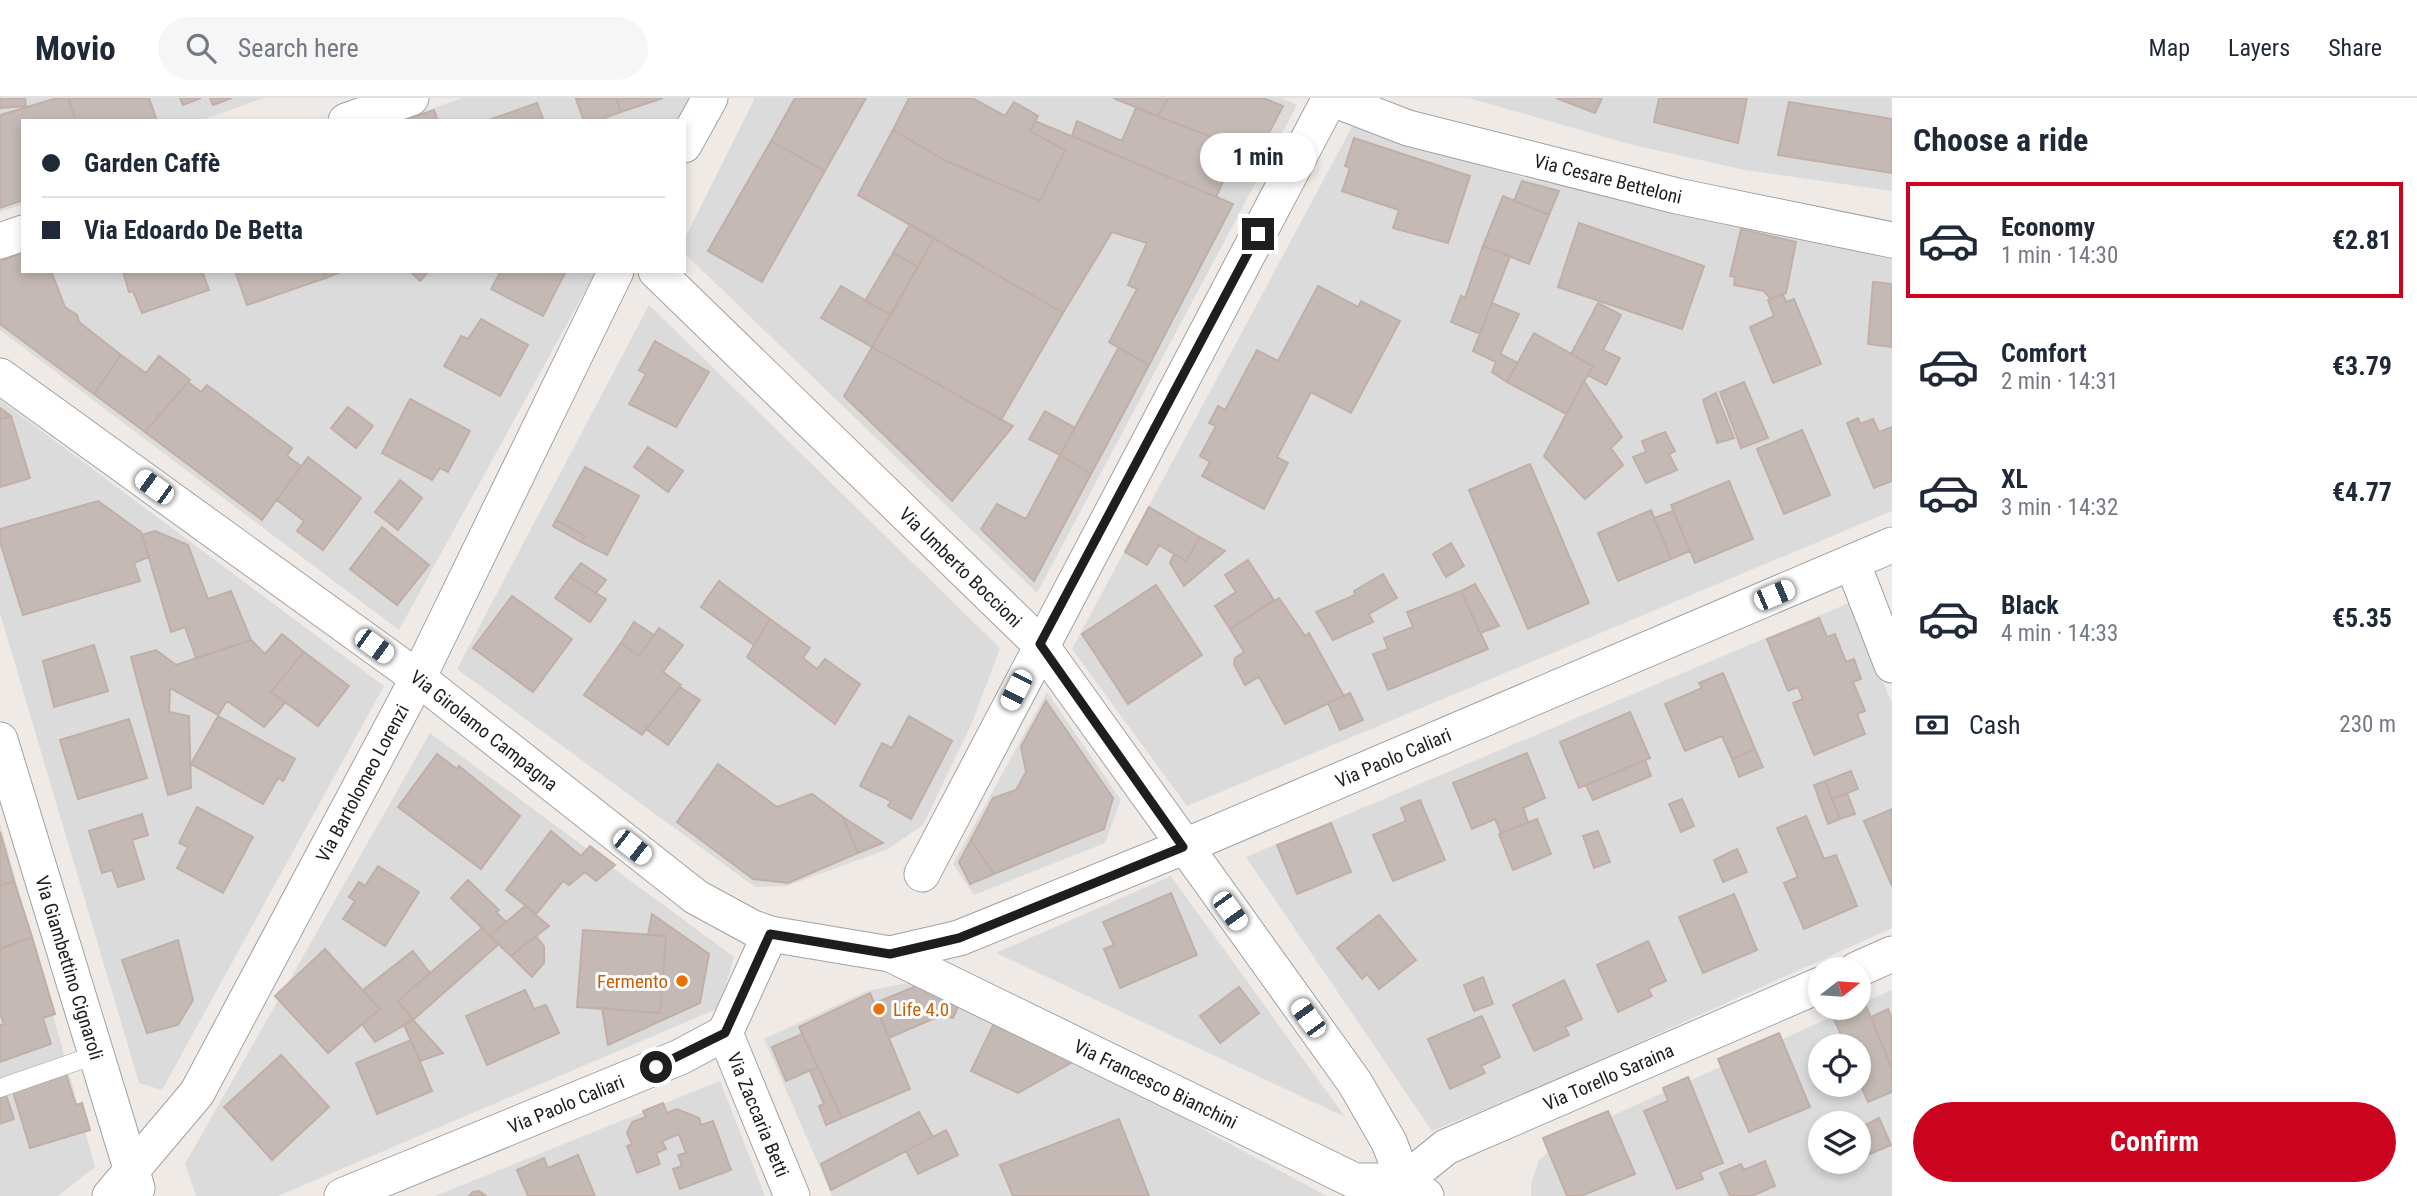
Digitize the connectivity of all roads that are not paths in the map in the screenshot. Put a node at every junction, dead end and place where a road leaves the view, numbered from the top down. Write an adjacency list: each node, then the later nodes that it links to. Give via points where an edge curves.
1 (411, 98): 4 (street)
2 (710, 98): 5 (street)
3 (1330, 98): 7 (street, Via Cesare Betteloni, via 1408,128 1664,193); 14 (street)
4 (351, 119)
5 (686, 141)
6 (21, 234): 8 (street)
7 (1892, 240)
8 (0, 241)
9 (615, 273): 16 (street, Via Bartolomeo Lorenzi)
10 (658, 273): 14 (street, Via Umberto Boccioni)
11 (0, 376): 16 (street, Via Girolamo Campagna)
12 (1892, 545): 13 (street, Via Paolo Caliari)
13 (1852, 562): 15 (street); 19 (street, Via Paolo Caliari)
14 (1040, 644): 19 (street, Via Umberto Boccioni); 20 (street)
15 (1892, 665)
16 (418, 678): 21 (street, Via Girolamo Campagna, via 696,897); 29 (street, Via Bartolomeo Lorenzi, via 197,1093)
17 (0, 740): 18 (street, Via Giambettino Cignaroli)
18 (6, 783): 27 (street, Via Giambettino Cignaroli)
19 (1183, 847): 22 (street, Via Paolo Caliari, via 959,938); 30 (street, Via Umberto Boccioni, via 1355,1083)
20 (922, 874)
21 (770, 934): 22 (street, Via Girolamo Campagna); 26 (street)
22 (890, 954): 30 (street, Via Francesco Bianchini, via 1355,1181)
23 (1892, 954): 24 (street)
24 (1871, 963)
25 (1808, 990): 30 (street, Via Torello Saraina, via 1446,1147)
26 (725, 1033): 31 (street, Via Paolo Caliari, via 680,1057); 32 (street, Via Zaccaria Betti)
27 (98, 1054): 28 (lane); 29 (street, Via Giambettino Cignaroli)
28 (0, 1088)
29 (127, 1188)
30 (1415, 1189)
31 (342, 1196)
32 (792, 1196)

